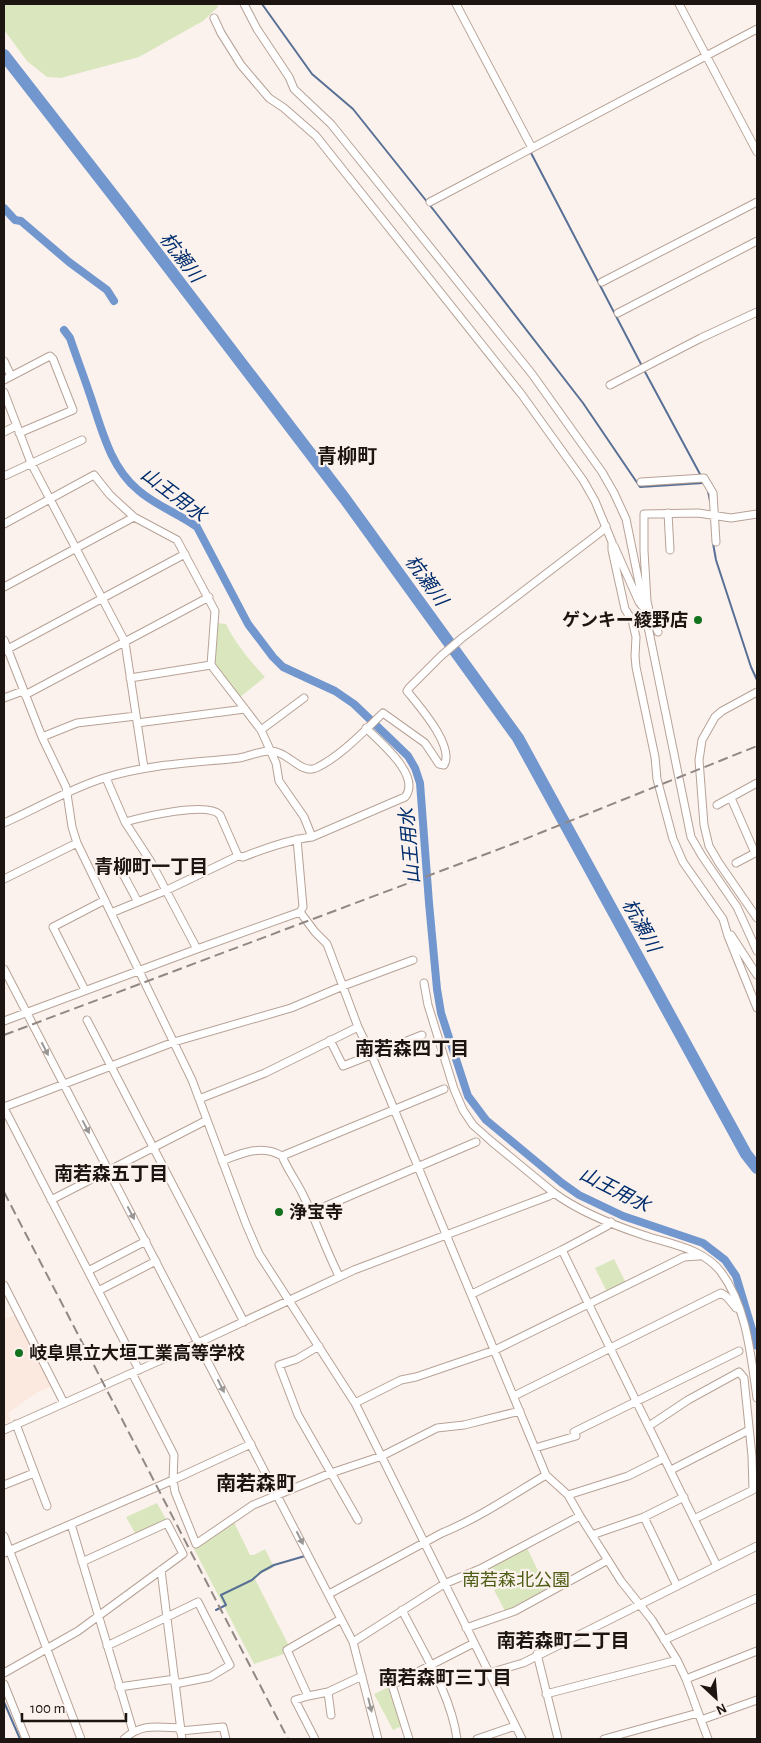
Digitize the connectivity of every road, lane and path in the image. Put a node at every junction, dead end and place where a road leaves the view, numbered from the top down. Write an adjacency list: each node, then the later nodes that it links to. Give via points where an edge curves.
1 (244, 4): 41 (street, via 294,89 331,124 532,374 602,472 626,519)
2 (456, 4): 7 (street)
3 (679, 4): 6 (street)
4 (214, 18): 32 (street, via 241,65 269,98 316,136 432,284 500,364 583,480)
5 (757, 29): 6 (street)
6 (706, 56): 7 (street); 8 (street)
7 (532, 148): 9 (street)
8 (757, 152)
9 (430, 202)
10 (757, 202): 12 (street)
11 (757, 240): 14 (street)
12 (602, 282)
13 (757, 312): 18 (street)
14 (618, 313)
15 (4, 361): 16 (street)
16 (12, 376): 17 (street); 20 (street, via 50,356 54,359 73,410)
17 (4, 380)
18 (610, 385)
19 (4, 392): 20 (street)
20 (18, 430): 21 (street); 23 (street)
21 (4, 432)
22 (82, 440): 23 (street)
23 (31, 463): 24 (street); 26 (street)
24 (4, 476)
25 (642, 482): 28 (street, via 704,478 713,493)
26 (49, 500): 30 (street, via 94,475); 31 (street); 35 (street)
27 (668, 513): 28 (street); 36 (street); 41 (street, via 644,514)
28 (714, 514): 29 (street, via 731,518); 34 (street)
29 (757, 514)
30 (134, 518): 35 (street); 37 (street, via 177,540)
31 (4, 524)
32 (606, 526): 33 (street); 54 (street, via 462,638 407,691 439,735 447,757 444,765 439,764 424,743 383,713)
33 (612, 542): 41 (street, via 638,602); 80 (street, via 625,609 636,637 636,668 669,826 683,862 717,909)
34 (716, 542)
35 (76, 550): 38 (street); 40 (street)
36 (670, 550)
37 (185, 554): 39 (street); 40 (street)
38 (4, 587)
39 (208, 597): 44 (street); 46 (street, via 216,618)
40 (102, 598): 44 (street); 45 (street)
41 (646, 610): 42 (street); 82 (street, via 691,837 737,907)
42 (658, 632)
43 (4, 640): 45 (street)
44 (125, 642): 47 (street); 49 (street)
45 (6, 650): 49 (street)
46 (211, 666): 47 (street); 52 (street)
47 (130, 678): 53 (street)
48 (757, 692): 79 (street, via 715,717 702,740 699,760 708,846)
49 (24, 693): 50 (street); 56 (street)
50 (4, 698)
51 (304, 698): 55 (street)
52 (245, 709): 53 (street); 55 (street)
53 (136, 719): 56 (street, via 77,723); 58 (street)
54 (368, 727): 57 (street, via 339,753 314,769 305,769 281,752); 66 (street, via 403,767 409,782 408,793)
55 (261, 730): 57 (street)
56 (42, 737): 61 (street)
57 (270, 751): 58 (street, via 242,758); 66 (street, via 279,781 304,817)
58 (144, 768): 59 (street)
59 (106, 778): 61 (street); 65 (street)
60 (757, 783): 62 (street)
61 (67, 792): 64 (street); 68 (street)
62 (731, 798): 63 (street); 69 (street)
63 (717, 805)
64 (5, 820)
65 (125, 822): 70 (street, via 181,810 211,810 220,815); 74 (street)
66 (312, 837): 67 (street)
67 (297, 838): 70 (street, via 244,857); 77 (street, via 303,907)
68 (77, 843): 73 (street); 75 (street)
69 (756, 852): 71 (street)
70 (238, 856): 74 (street)
71 (736, 863)
72 (123, 874): 76 (street)
73 (4, 880)
74 (166, 890): 76 (street); 81 (street)
75 (105, 900): 78 (street); 89 (street, via 53,927)
76 (138, 902): 78 (street)
77 (300, 912): 81 (street); 88 (street, via 327,944)
78 (112, 913): 85 (street)
79 (757, 918)
80 (724, 925): 86 (street); 90 (street)
81 (197, 949): 85 (street)
82 (757, 951)
83 (413, 960): 88 (street)
84 (4, 969): 91 (street)
85 (140, 970): 89 (street); 97 (street)
86 (757, 975)
87 (424, 983): 112 (street, via 445,1061 463,1110 473,1125)
88 (343, 986): 94 (street); 97 (street, via 277,1013)
89 (85, 990): 91 (street)
90 (757, 1008)
91 (27, 1013): 93 (street); 100 (street, one-way to 100)
92 (87, 1020): 99 (street)
93 (4, 1021)
94 (358, 1027): 96 (street); 98 (street)
95 (422, 1035): 98 (street)
96 (330, 1040): 98 (street, via 343,1066); 102 (street, via 265,1073)
97 (174, 1042): 99 (street); 102 (street)
98 (372, 1056): 104 (street)
99 (110, 1065): 100 (street); 107 (street)
100 (63, 1084): 103 (street); 111 (street, one-way to 111)
101 (444, 1089): 104 (street)
102 (199, 1099): 105 (street)
103 (4, 1107): 113 (street)
104 (395, 1110): 108 (street); 110 (street)
105 (206, 1120): 107 (street); 109 (street)
106 (476, 1142): 110 (street)
107 (153, 1147): 111 (street); 129 (street)
108 (282, 1156): 109 (street, via 272,1150 249,1150); 114 (street)
109 (222, 1161): 126 (street, via 259,1254)
110 (419, 1167): 114 (street); 116 (street)
111 (108, 1170): 113 (street); 117 (street, one-way to 117)
112 (554, 1193): 115 (street); 116 (street)
113 (51, 1200): 121 (street)
114 (312, 1212): 122 (street)
115 (610, 1222): 118 (street); 119 (street)
116 (447, 1235): 122 (street); 125 (street)
117 (146, 1241): 120 (street); 121 (street)
118 (562, 1250): 125 (street); 127 (street)
119 (702, 1256): 127 (street, via 684,1257); 128 (street, via 720,1270)
120 (156, 1261): 124 (street); 130 (street)
121 (88, 1271): 124 (street)
122 (339, 1276): 126 (street)
123 (4, 1285): 141 (street)
124 (98, 1291): 135 (street)
125 (472, 1294): 133 (street)
126 (289, 1299): 129 (street); 131 (street)
127 (588, 1303): 132 (street); 133 (street)
128 (742, 1317): 132 (street, via 728,1297 721,1293); 138 (street)
129 (244, 1322): 130 (street)
130 (199, 1342): 135 (street); 147 (street, one-way to 147)
131 (319, 1346): 140 (street); 153 (street, via 279,1366 298,1415)
132 (610, 1348): 137 (street); 139 (street)
133 (495, 1350): 137 (street); 140 (street, via 401,1380)
134 (739, 1351): 139 (street)
135 (139, 1370): 136 (street)
136 (132, 1373): 141 (street); 155 (street, via 174,1455)
137 (514, 1396): 142 (street)
138 (757, 1398)
139 (636, 1401): 144 (street); 148 (street, via 574,1432 576,1436)
140 (355, 1402): 149 (street)
141 (64, 1403): 143 (street)
142 (520, 1412): 148 (street); 149 (street, via 464,1426 437,1428)
143 (16, 1424): 145 (street); 152 (street)
144 (649, 1426): 146 (street, via 739,1372 744,1378); 150 (street)
145 (4, 1430)
146 (750, 1430): 151 (street); 163 (street, via 753,1490)
147 (251, 1444): 155 (street); 157 (street)
148 (535, 1448): 154 (street)
149 (382, 1456): 153 (street); 168 (street)
150 (664, 1458): 151 (street); 158 (street, via 628,1476)
151 (671, 1470): 159 (street)
152 (34, 1473): 156 (street); 160 (street)
153 (331, 1473): 157 (street); 164 (street)
154 (546, 1475): 158 (street); 168 (street, via 485,1512)
155 (173, 1480): 157 (street, via 196,1544 253,1505); 165 (street)
156 (4, 1485)
157 (278, 1495): 177 (street, one-way to 177)
158 (568, 1495): 161 (street)
159 (684, 1497): 162 (street); 163 (street)
160 (47, 1506)
161 (580, 1516): 166 (street); 175 (street, via 480,1569)
162 (644, 1517): 166 (street); 176 (street)
163 (694, 1519): 173 (street)
164 (358, 1520)
165 (71, 1524): 170 (street); 172 (street)
166 (592, 1535): 171 (street)
167 (4, 1536): 170 (street)
168 (424, 1542): 175 (street); 177 (street)
169 (757, 1547): 173 (street)
170 (7, 1552): 189 (street)
171 (608, 1560): 179 (street); 184 (street, via 515,1611)
172 (82, 1562): 174 (street, via 167,1523 183,1554); 181 (street)
173 (717, 1566): 176 (street)
174 (161, 1570): 181 (street); 182 (street)
175 (444, 1584): 180 (street); 184 (street)
176 (677, 1586): 179 (street)
177 (329, 1594): 183 (street)
178 (757, 1598): 185 (street)
179 (639, 1604): 185 (street); 191 (street)
180 (402, 1610): 186 (street); 193 (street)
181 (98, 1616): 188 (street); 189 (street)
182 (168, 1617): 188 (street); 198 (street); 198 (street, via 198,1602 230,1665 210,1677)
183 (341, 1619): 186 (street); 203 (street, via 287,1650)
184 (466, 1628): 187 (street)
185 (664, 1640): 192 (street)
186 (353, 1642): 196 (street)
187 (474, 1643): 193 (street); 195 (street)
188 (107, 1646): 200 (street)
189 (47, 1649): 194 (street); 212 (street)
190 (757, 1651): 197 (street)
191 (537, 1654): 195 (street); 202 (street)
192 (677, 1660): 197 (street); 202 (street)
193 (430, 1666): 218 (street, via 392,1685); 219 (street, via 451,1711)
194 (4, 1673)
195 (489, 1673): 208 (street)
196 (362, 1676): 201 (street); 217 (street, one-way to 217)
197 (686, 1679): 205 (street)
198 (175, 1681): 200 (street); 209 (street)
199 (4, 1684): 211 (street)
200 (119, 1686): 210 (street)
201 (328, 1692): 203 (street); 206 (street)
202 (546, 1694): 222 (street)
203 (308, 1696): 216 (street, via 295,1700)
204 (757, 1700): 207 (street)
205 (698, 1712): 207 (street); 223 (street)
206 (331, 1716)
207 (701, 1720): 224 (street)
208 (515, 1726): 220 (street); 221 (street)
209 (180, 1729): 210 (street, via 152,1727); 214 (street); 215 (street, via 224,1726)
210 (133, 1731): 213 (street)
211 (26, 1739)
212 (81, 1739)
213 (124, 1739)
214 (182, 1739)
215 (226, 1739)
216 (315, 1739)
217 (378, 1739)
218 (409, 1739)
219 (457, 1739)
220 (478, 1739)
221 (522, 1739)
222 (558, 1739)
223 (604, 1739)
224 (708, 1739)

